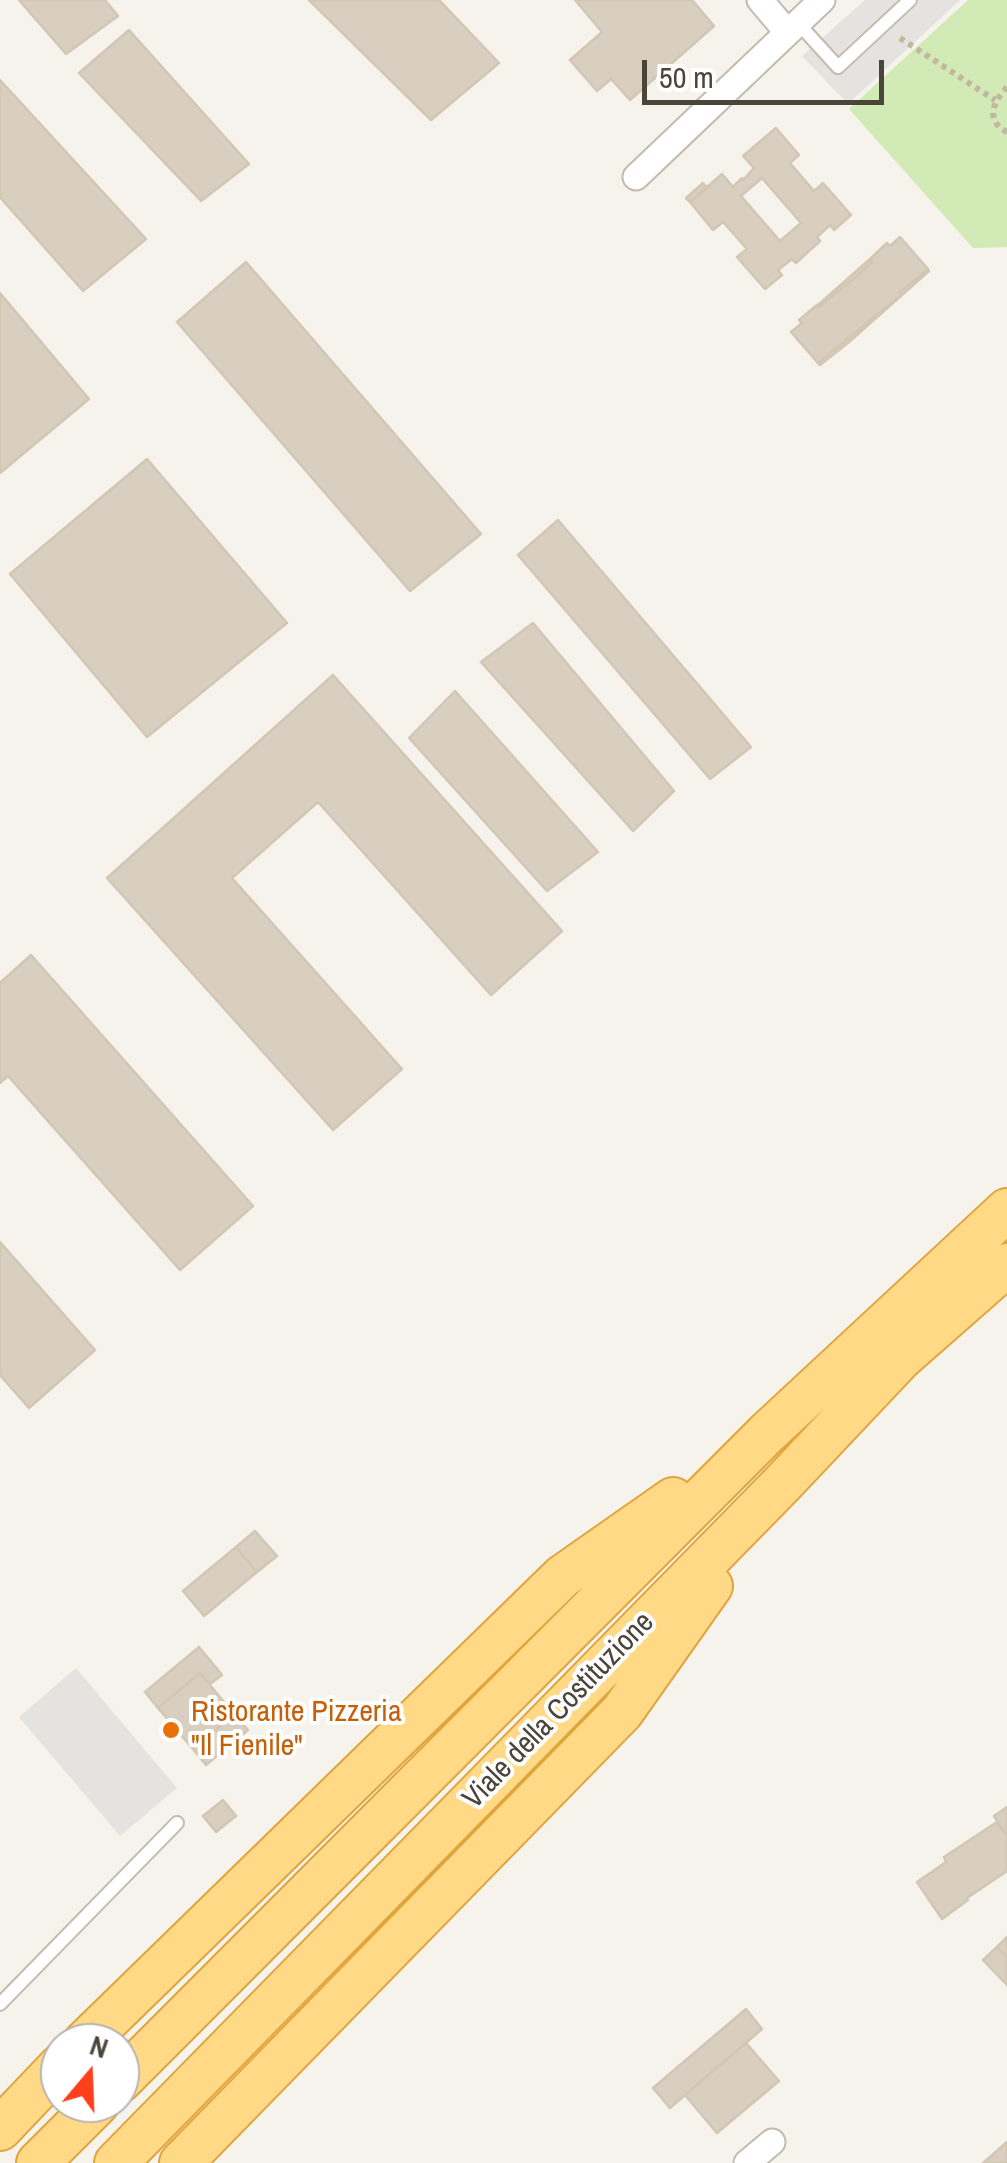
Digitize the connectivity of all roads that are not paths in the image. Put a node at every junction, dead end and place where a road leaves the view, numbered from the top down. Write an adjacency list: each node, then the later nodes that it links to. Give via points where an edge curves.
1 (760, 0): 4 (street)
2 (822, 0): 4 (street)
3 (910, 0): 4 (lane, via 838,67)
4 (792, 27): 5 (street)
5 (636, 177)
6 (1007, 1210): 8 (highway, Viale della Costituzione)
7 (1007, 1265): 9 (highway, Viale della Costituzione, via 900,1360)
8 (768, 1432): 12 (highway, via 564,1576); 13 (highway, Viale della Costituzione)
9 (783, 1484): 19 (highway, Viale della Costituzione); 20 (highway, via 622,1712)
10 (177, 1823): 11 (lane)
11 (0, 2004)
12 (105, 2023)
13 (140, 2060)
14 (40, 2087): 16 (highway)
15 (78, 2123): 18 (highway)
16 (0, 2129)
17 (772, 2142): 21 (street)
18 (38, 2163)
19 (116, 2163)
20 (181, 2163)
21 (747, 2163)

